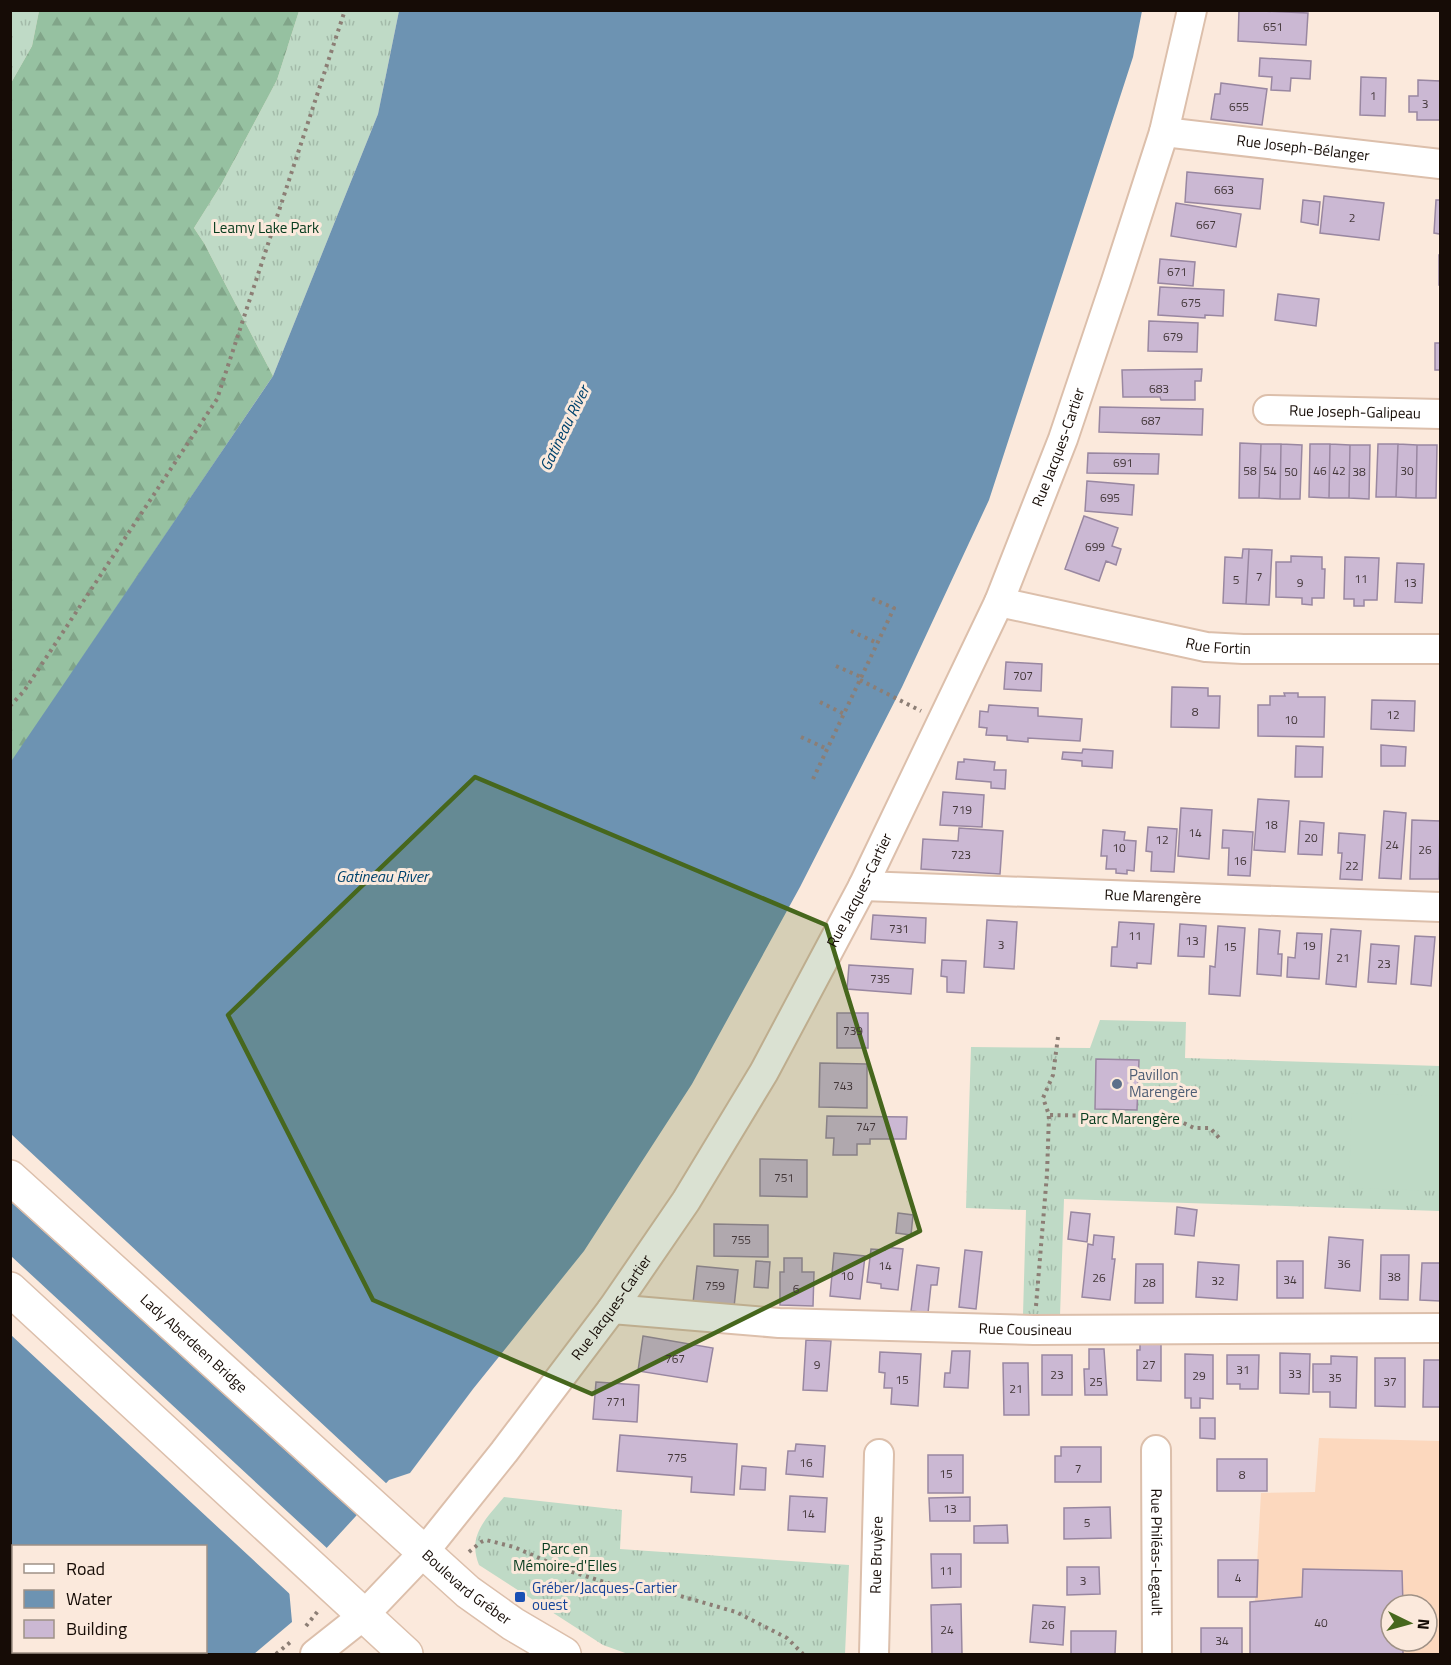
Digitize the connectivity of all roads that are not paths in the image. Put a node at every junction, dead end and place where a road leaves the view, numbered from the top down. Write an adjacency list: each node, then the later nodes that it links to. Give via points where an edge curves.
1 (1192, 10): 2 (street, Rue Jacques-Cartier)
2 (1164, 132): 3 (street, Rue Joseph-Bélanger); 6 (street, Rue Jacques-Cartier, via 1063,439)
3 (1440, 164)
4 (1268, 410): 5 (street, Rue Joseph-Galipeau)
5 (1440, 414)
6 (999, 602): 7 (street, Rue Fortin, via 1206,647); 8 (street, Rue Jacques-Cartier)
7 (1440, 649)
8 (863, 886): 9 (street, Rue Marengère); 12 (street, Rue Jacques-Cartier, via 726,1137)
9 (1440, 907)
10 (10, 1177): 16 (main road, Lady Aberdeen Bridge)
11 (10, 1289): 18 (main road)
12 (612, 1309): 13 (street, Rue Cousineau, via 779,1323 1034,1330); 17 (street, Rue Jacques-Cartier)
13 (1440, 1328)
14 (1156, 1450): 23 (street, Rue Philéas-Legault)
15 (879, 1454): 22 (street, Rue Bruyère)
16 (376, 1510): 17 (main road, Boulevard Gréber)
17 (424, 1552): 18 (street, Rue Jacques-Cartier); 21 (main road, Boulevard Gréber, via 468,1592)
18 (363, 1616): 19 (street, Rue Jacques-Cartier); 20 (main road)
19 (315, 1654)
20 (406, 1654)
21 (564, 1654)
22 (874, 1654)
23 (1157, 1654)

